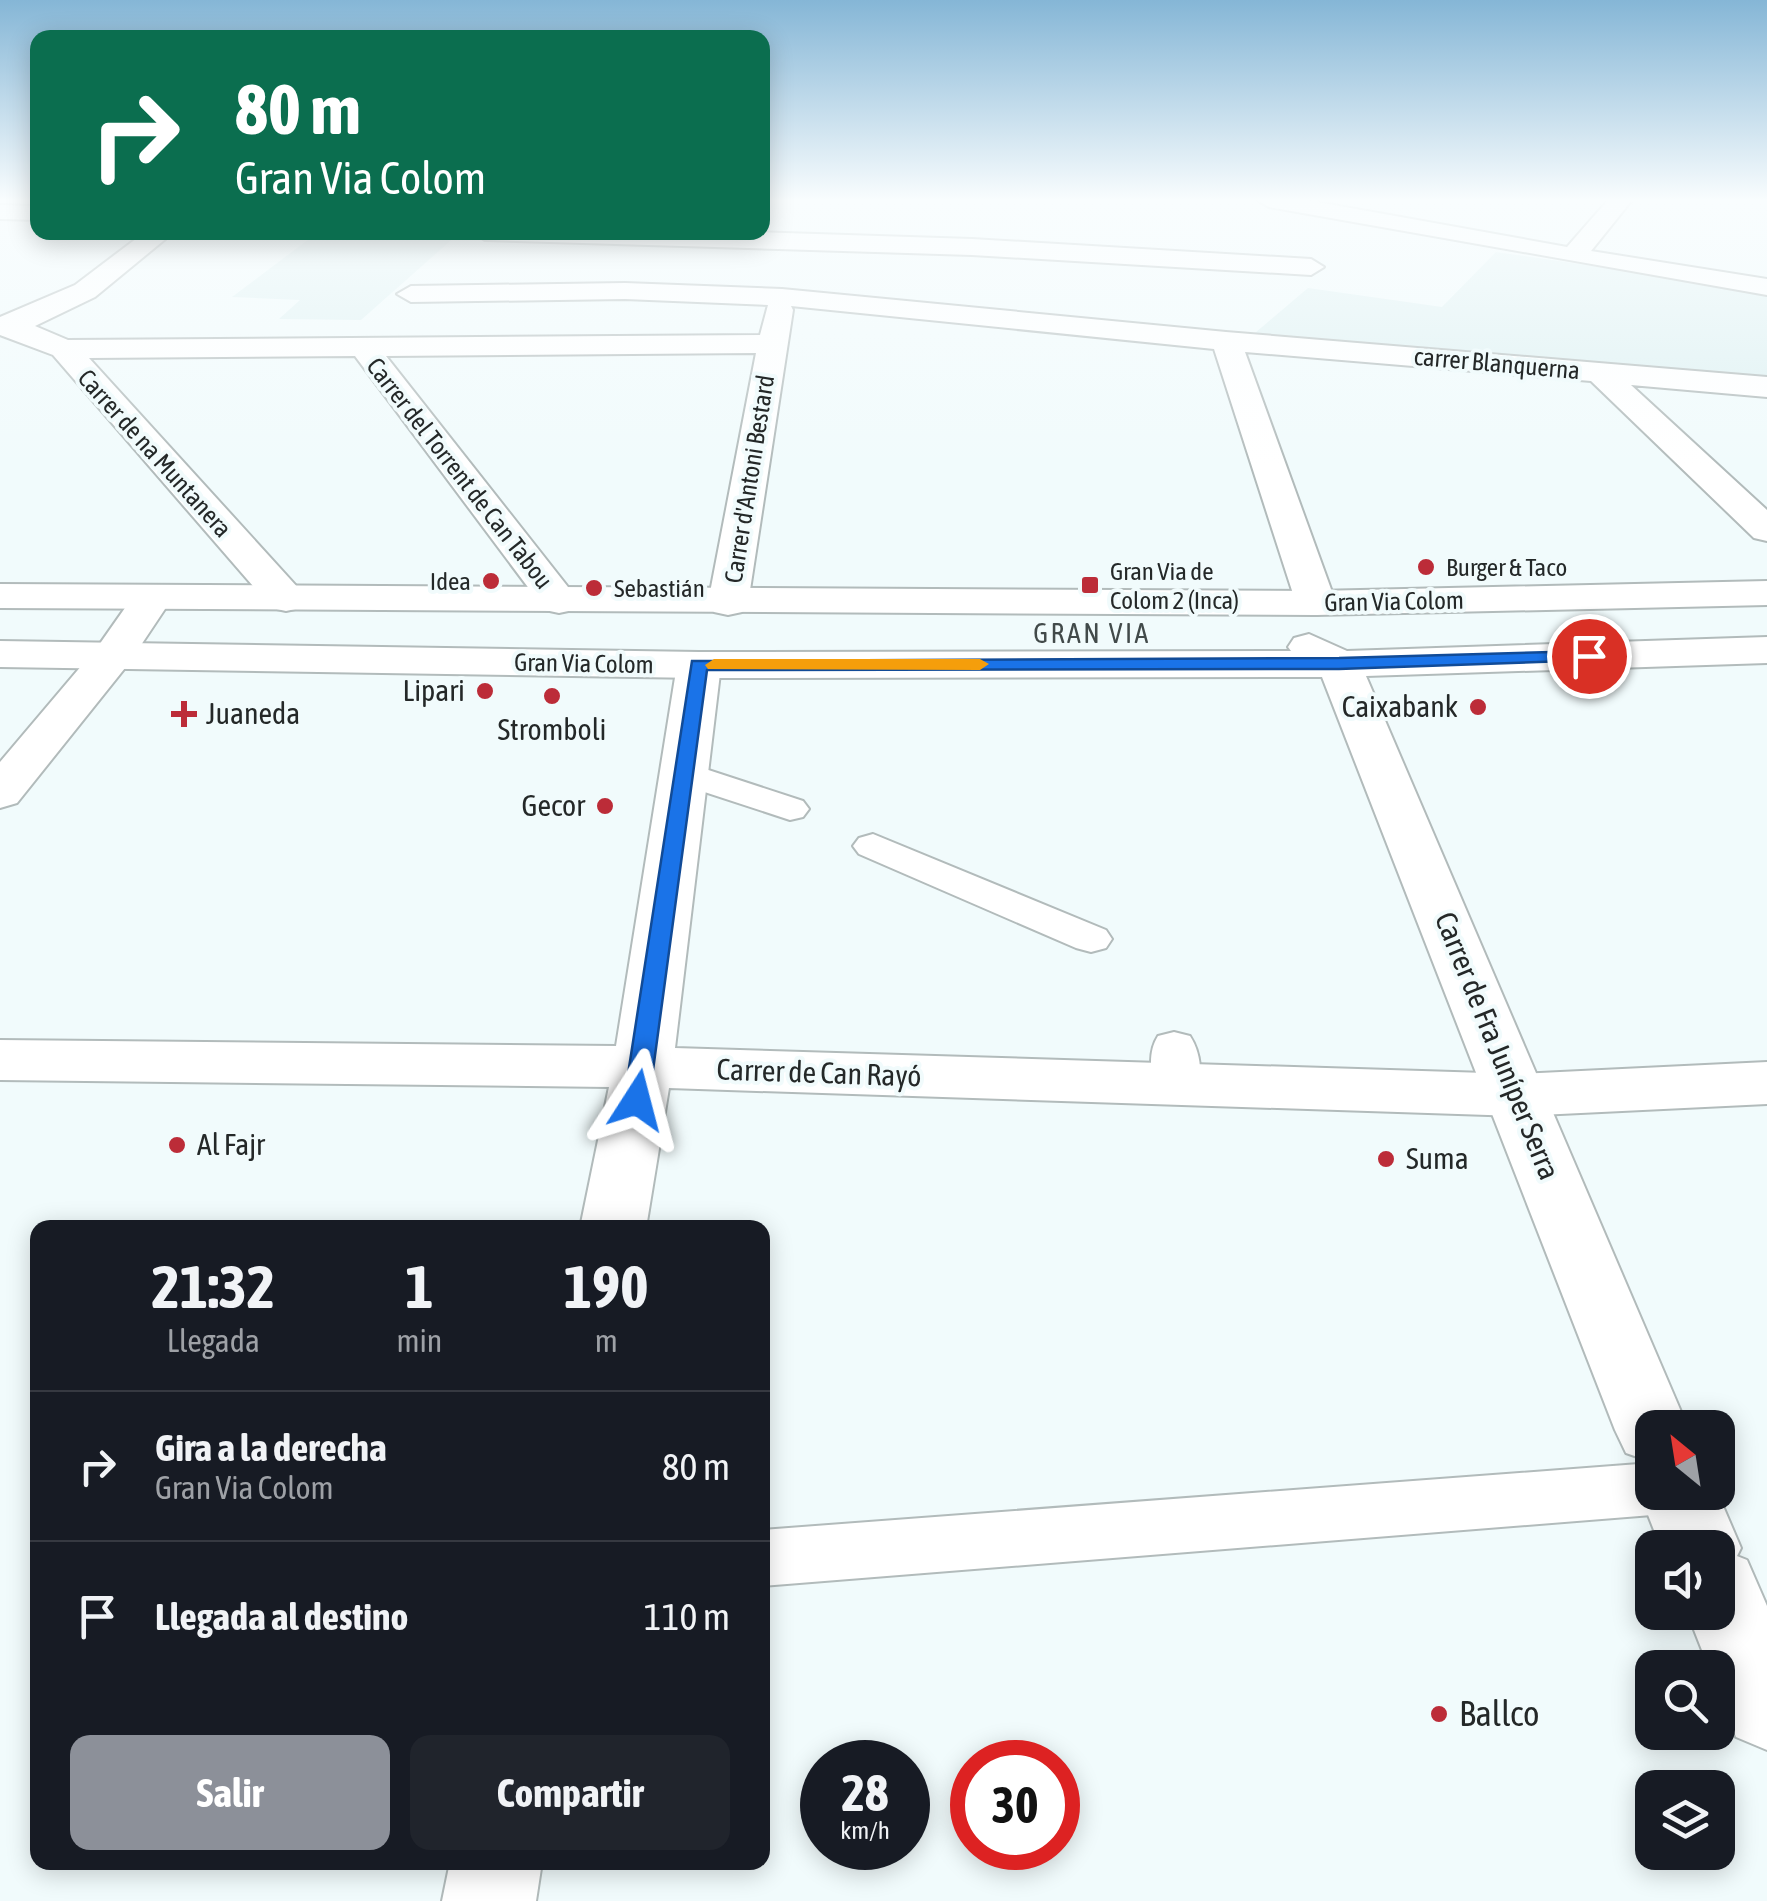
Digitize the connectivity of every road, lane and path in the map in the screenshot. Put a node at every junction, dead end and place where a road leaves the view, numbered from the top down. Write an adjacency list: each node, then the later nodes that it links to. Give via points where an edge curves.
1 (88, 289): 10 (street)
2 (416, 289): 7 (street)
3 (627, 289): 5 (street)
4 (1286, 289): 6 (street)
5 (624, 291): 7 (street, carrer Blanquerna); 8 (street, carrer Blanquerna)
6 (1282, 292)
7 (411, 294): 12 (street)
8 (782, 297): 11 (street, carrer Blanquerna); 13 (street, Carrer d'Antoni Bestard)
9 (1254, 316): 11 (street)
10 (6, 326): 14 (street, Carrer de na Muntanera)
11 (1226, 341): 15 (street, carrer Blanquerna); 24 (street)
12 (362, 344): 13 (street); 14 (street); 22 (street, Carrer del Torrent de Can Tabou)
13 (771, 344): 23 (street, Carrer d'Antoni Bestard)
14 (64, 349): 21 (street, Carrer de na Muntanera)
15 (1599, 372): 16 (street, carrer Blanquerna); 17 (street)
16 (1767, 387)
17 (1767, 530)
18 (1767, 593): 24 (street, Gran Via Colom)
19 (0, 596): 20 (street, Gran Via Colom)
20 (153, 598): 21 (street, Gran Via Colom); 27 (street)
21 (286, 599): 22 (street, Gran Via Colom)
22 (559, 601): 23 (street, Gran Via Colom)
23 (728, 602): 24 (street, Gran Via Colom)
24 (1316, 603): 28 (street, Carrer de Fra Juníper Serra, via 1296,614 1309,647)
25 (1767, 650): 28 (street, Gran Via Colom)
26 (0, 654): 27 (street, Gran Via Colom)
27 (114, 654): 29 (street, Gran Via Colom); 31 (street)
28 (1339, 664): 29 (street, Gran Via Colom); 38 (street, Carrer de Fra Juníper Serra)
29 (699, 665): 30 (street)
30 (684, 774): 32 (lane); 36 (street)
31 (0, 793)
32 (790, 809)
33 (873, 846): 34 (lane)
34 (1091, 939)
35 (0, 1060): 36 (street, Carrer de Can Rayó)
36 (642, 1068): 38 (street, Carrer de Can Rayó, via 1176,1066); 39 (street)
37 (1767, 1083): 38 (street, Carrer de Can Rayó)
38 (1518, 1095): 40 (street, Carrer de Fra Juníper Serra)
39 (614, 1220)
40 (1644, 1410)
41 (1635, 1490): 42 (lane)
42 (770, 1557)
43 (1735, 1629): 44 (street)
44 (1767, 1707)
45 (495, 1870): 46 (street)
46 (489, 1901)

